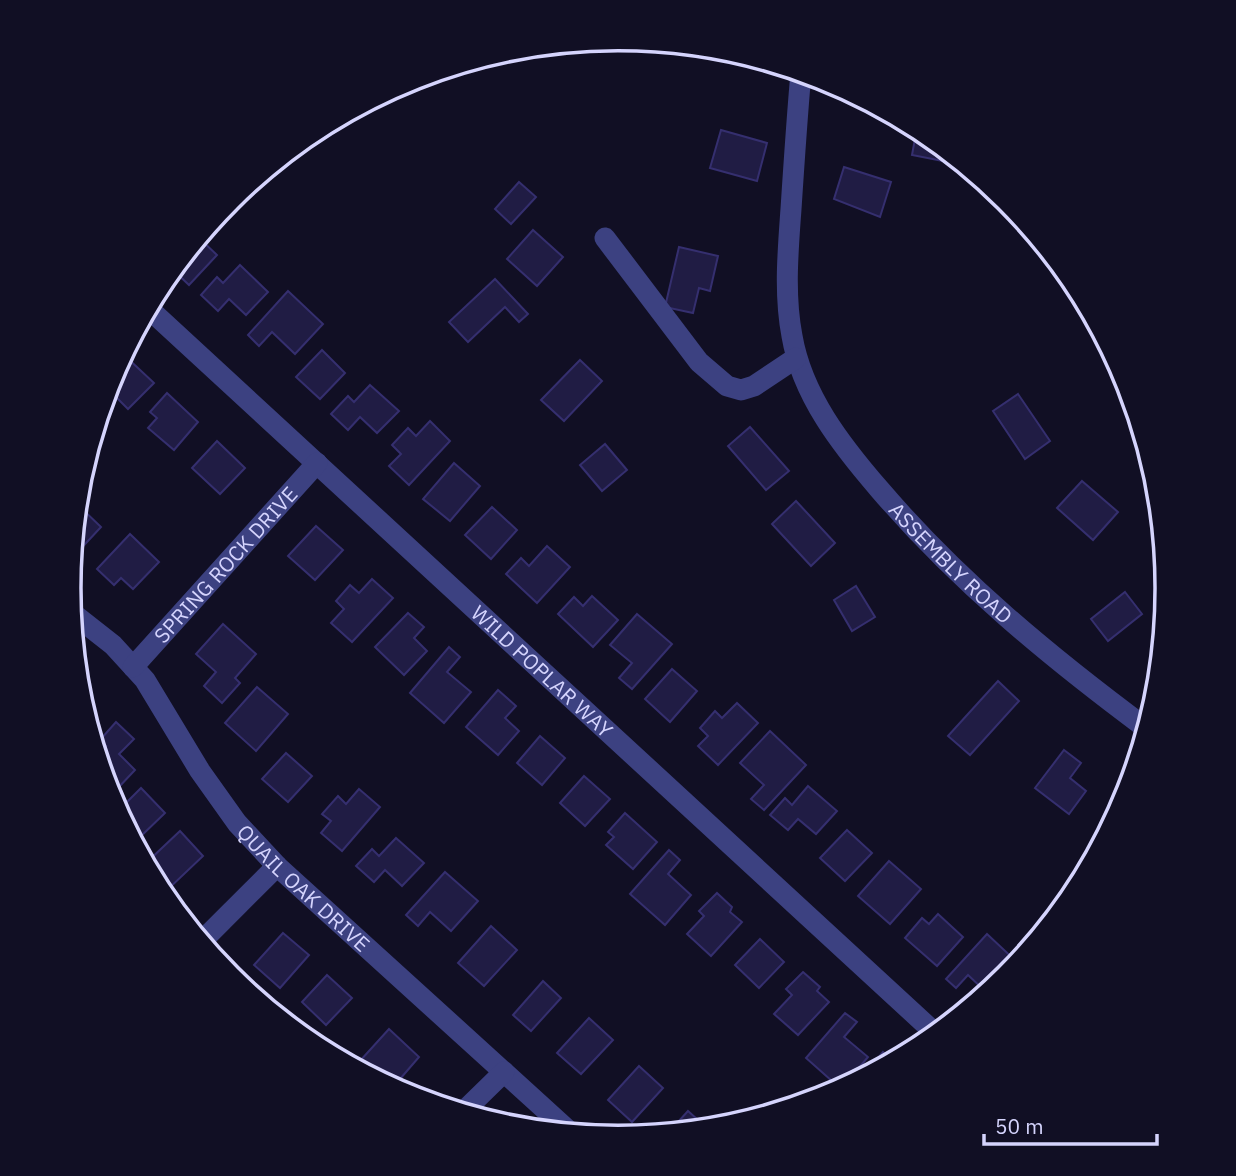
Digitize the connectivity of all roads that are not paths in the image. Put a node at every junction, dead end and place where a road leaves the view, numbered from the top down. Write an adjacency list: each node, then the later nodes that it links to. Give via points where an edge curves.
1 (800, 83): 4 (street, ASSEMBLY ROAD, via 788,285)
2 (606, 238): 4 (street, via 699,362 727,386 741,390 754,386)
3 (156, 315): 5 (street, WILD POPLAR WAY)
4 (796, 358): 8 (street, ASSEMBLY ROAD, via 815,400 846,447 929,544 1001,613)
5 (317, 463): 7 (street, SPRING ROCK DRIVE); 11 (street, WILD POPLAR WAY)
6 (82, 621): 7 (street, QUAIL OAK DRIVE)
7 (133, 667): 9 (street, QUAIL OAK DRIVE, via 237,823)
8 (1138, 722)
9 (277, 866): 10 (street); 12 (street, QUAIL OAK DRIVE)
10 (208, 935)
11 (928, 1026)
12 (504, 1072): 13 (street); 14 (street, QUAIL OAK DRIVE)
13 (471, 1105)
14 (559, 1122)

